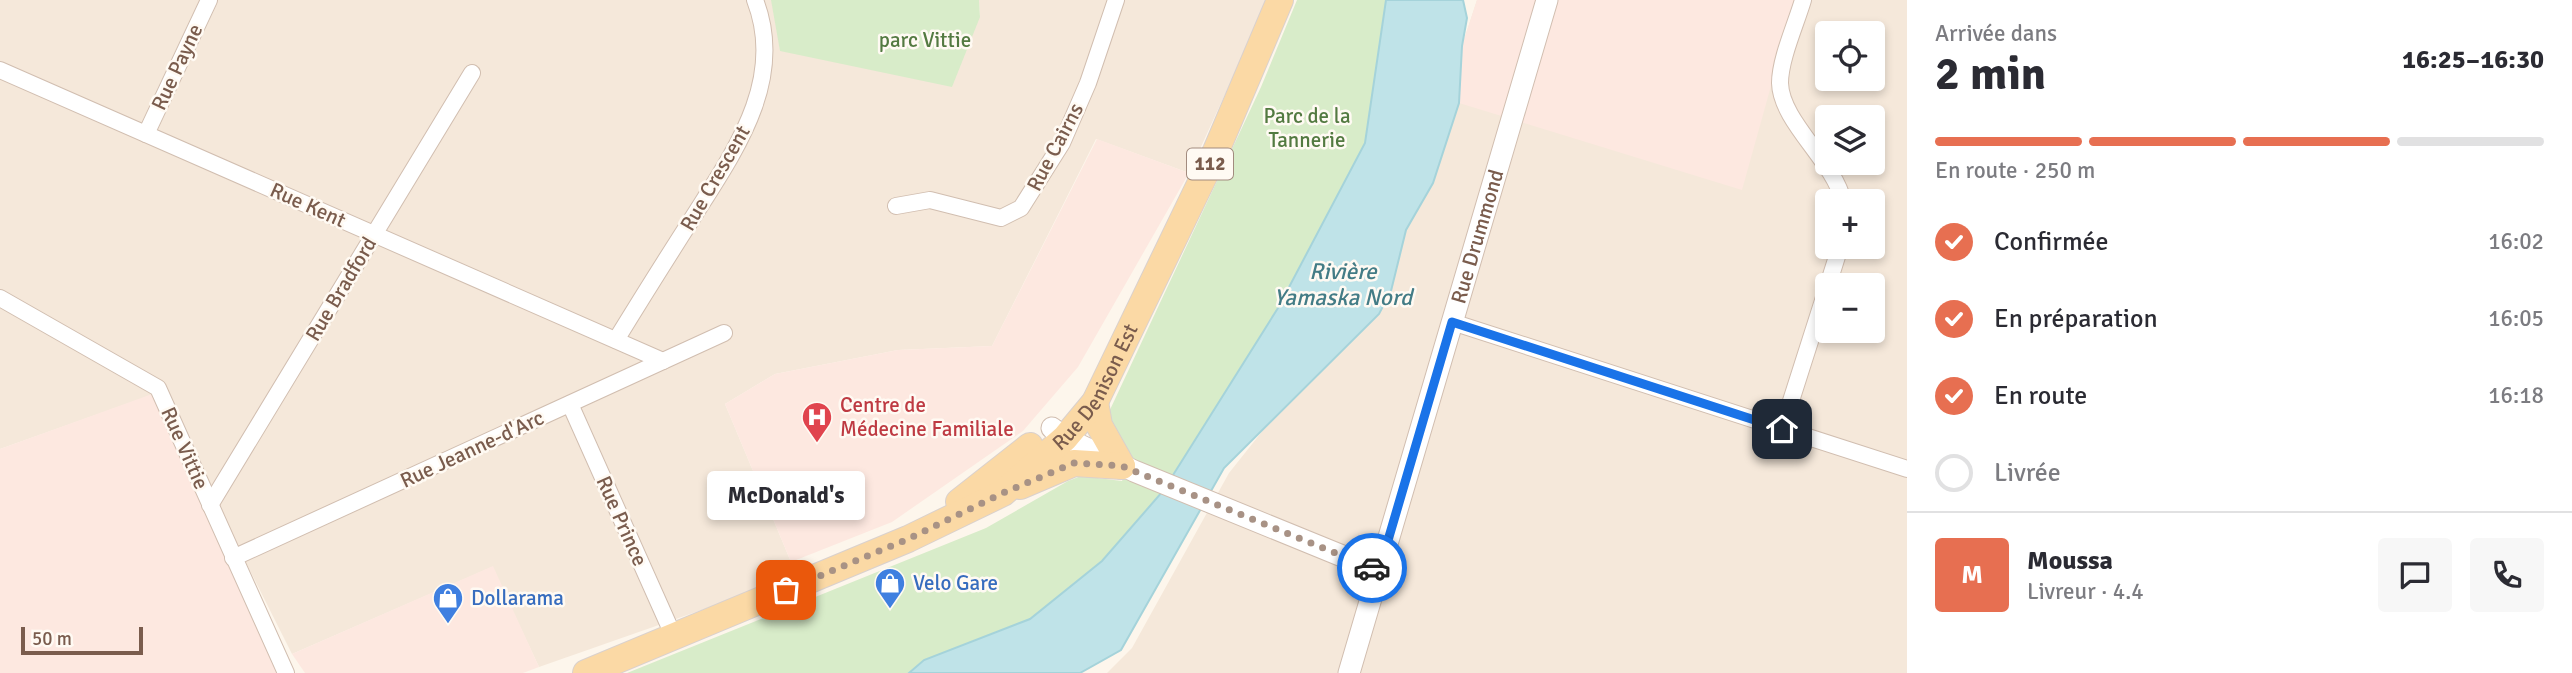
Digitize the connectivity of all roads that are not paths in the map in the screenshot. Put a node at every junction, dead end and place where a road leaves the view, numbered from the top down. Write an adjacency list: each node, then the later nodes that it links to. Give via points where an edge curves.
1 (209, 0): 9 (street, Rue Payne)
2 (755, 0): 18 (street, Rue Crescent, via 764,22 765,57 757,104 741,141)
3 (1116, 0): 11 (street, Rue Cairns, via 1062,143 1021,208 1001,218 930,200)
4 (1280, 0): 15 (main road, Rue Denison Est / 112, via 1216,151)
5 (1547, 0): 14 (street, Rue Drummond)
6 (1803, 0): 10 (street, via 1780,83 1785,105)
7 (0, 70): 9 (street, Rue Kent)
8 (472, 72): 12 (street, Rue Bradford)
9 (146, 134): 12 (street, Rue Kent)
10 (1838, 189)
11 (896, 206)
12 (374, 234): 18 (street, Rue Kent); 27 (street, Rue Bradford)
13 (0, 299): 27 (street, Rue Vittie, via 158,388)
14 (1452, 322): 22 (street); 30 (street, Rue Drummond)
15 (1131, 323): 20 (main road, Rue Denison Est / 112); 23 (main road)
16 (1815, 325): 22 (street)
17 (724, 333): 19 (street)
18 (616, 340): 19 (street)
19 (663, 361): 21 (street, Rue Jeanne-d'Arc)
20 (1094, 402): 23 (main road, Rue Denison Est / 112); 24 (main road, via 1099,425)
21 (570, 404): 29 (street, Rue Jeanne-d'Arc); 31 (street, Rue Prince)
22 (1782, 429): 25 (street)
23 (1059, 433): 24 (street); 26 (main road, Rue Denison Est / 112); 28 (main road)
24 (1128, 468): 26 (main road, via 1074,463); 30 (street)
25 (1907, 470)
26 (1003, 493): 28 (main road, Rue Denison Est / 112)
27 (210, 505): 29 (street, Rue Vittie)
28 (922, 531): 31 (main road, Rue Denison Est / 112)
29 (233, 558): 32 (street, Rue Vittie)
30 (1379, 571): 34 (street, Rue Drummond)
31 (674, 637): 33 (main road, Rue Denison Est / 112)
32 (286, 673)
33 (586, 673)
34 (1349, 673)

